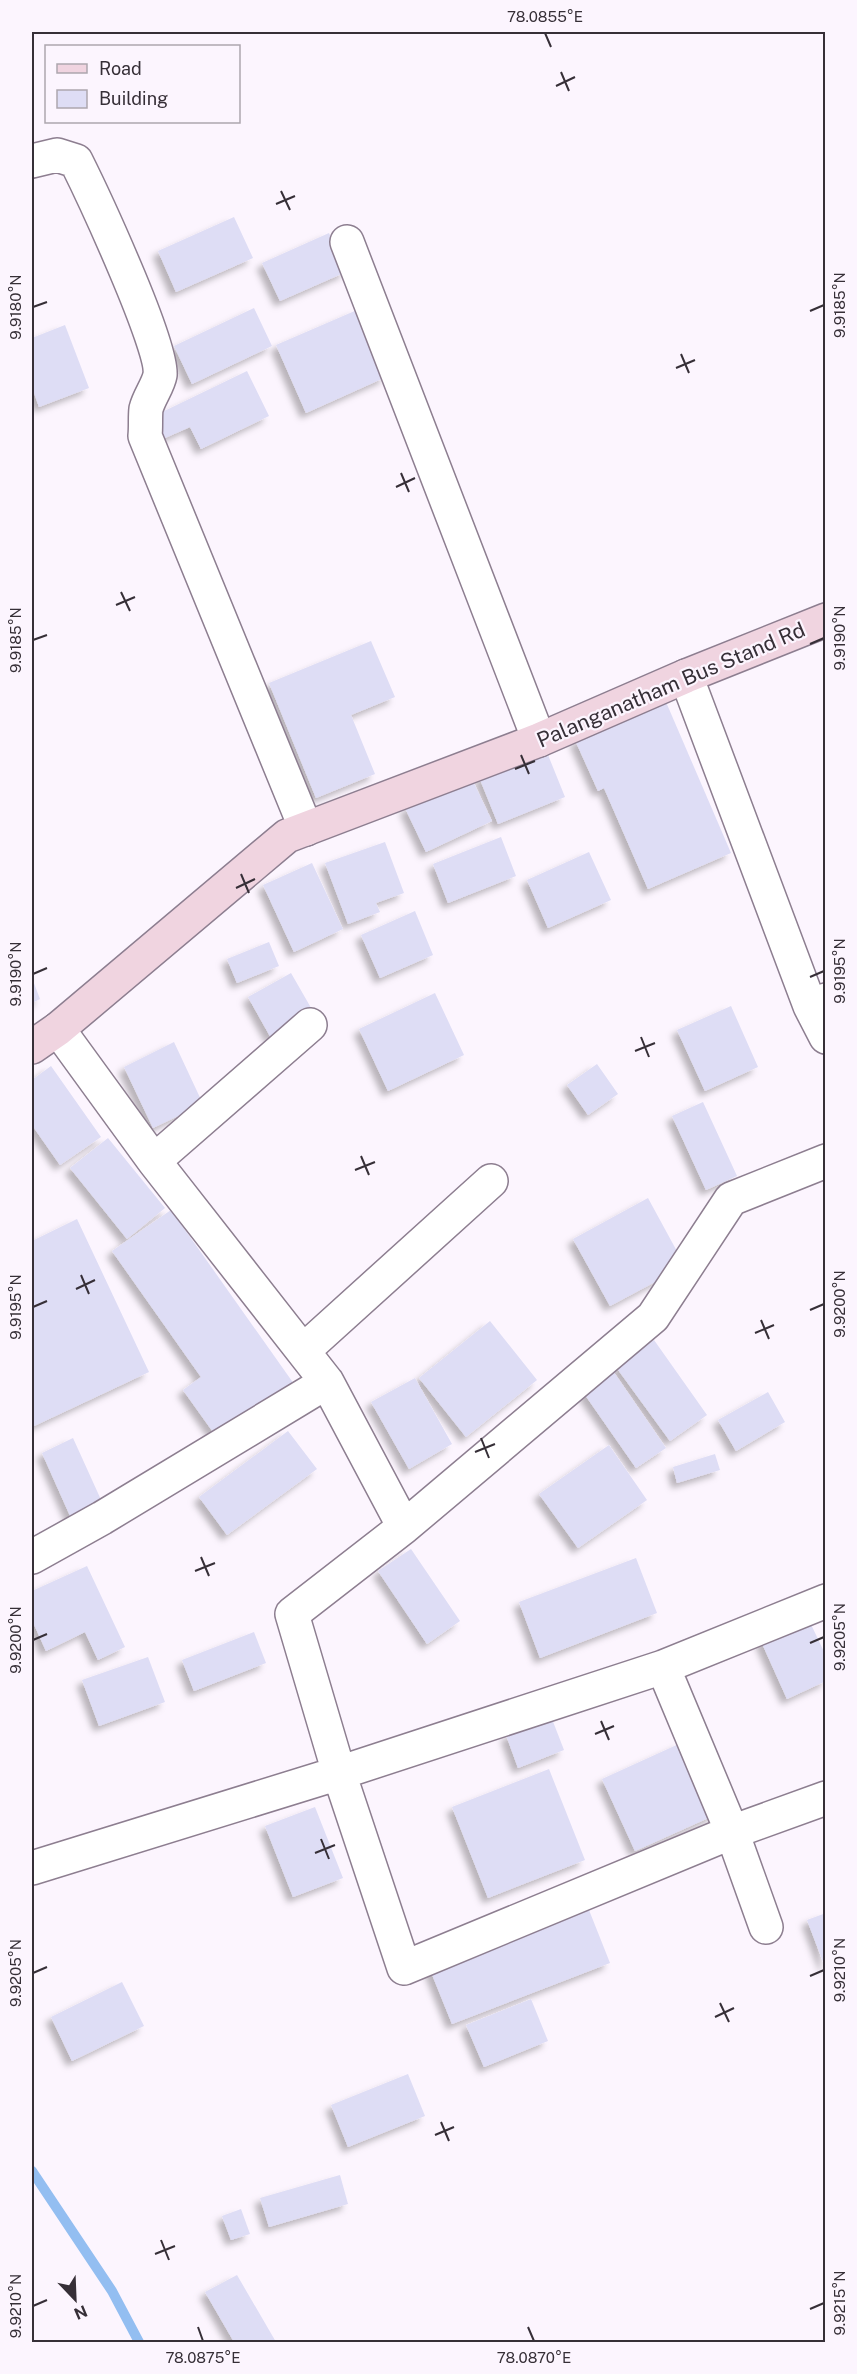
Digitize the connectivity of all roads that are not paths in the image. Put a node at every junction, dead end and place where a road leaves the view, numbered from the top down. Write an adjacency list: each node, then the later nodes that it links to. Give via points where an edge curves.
1 (32, 161): 6 (street, via 57,155 76,161 143,314 154,341 160,374 146,408 145,436)
2 (347, 242): 5 (street)
3 (825, 620): 4 (street, Palanganatham Bus Stand Rd)
4 (686, 676): 5 (street, Palanganatham Bus Stand Rd); 7 (street)
5 (539, 740): 6 (street, Palanganatham Bus Stand Rd)
6 (306, 829): 9 (street, Palanganatham Bus Stand Rd, via 287,836)
7 (818, 1003): 10 (street)
8 (309, 1025): 12 (street)
9 (58, 1029): 11 (street, Palanganatham Bus Stand Rd); 12 (street)
10 (825, 1037)
11 (32, 1047)
12 (154, 1161): 15 (street)
13 (825, 1161): 17 (street, via 731,1199 653,1317)
14 (490, 1181): 15 (street)
15 (303, 1351): 16 (street)
16 (327, 1382): 17 (street); 18 (street)
17 (404, 1527): 21 (street, via 292,1614)
18 (32, 1557)
19 (825, 1600): 20 (street)
20 (663, 1667): 21 (street); 23 (street)
21 (339, 1773): 23 (street, via 404,1968); 24 (street)
22 (825, 1798): 23 (street)
23 (732, 1832): 25 (street)
24 (32, 1868)
25 (766, 1927)

